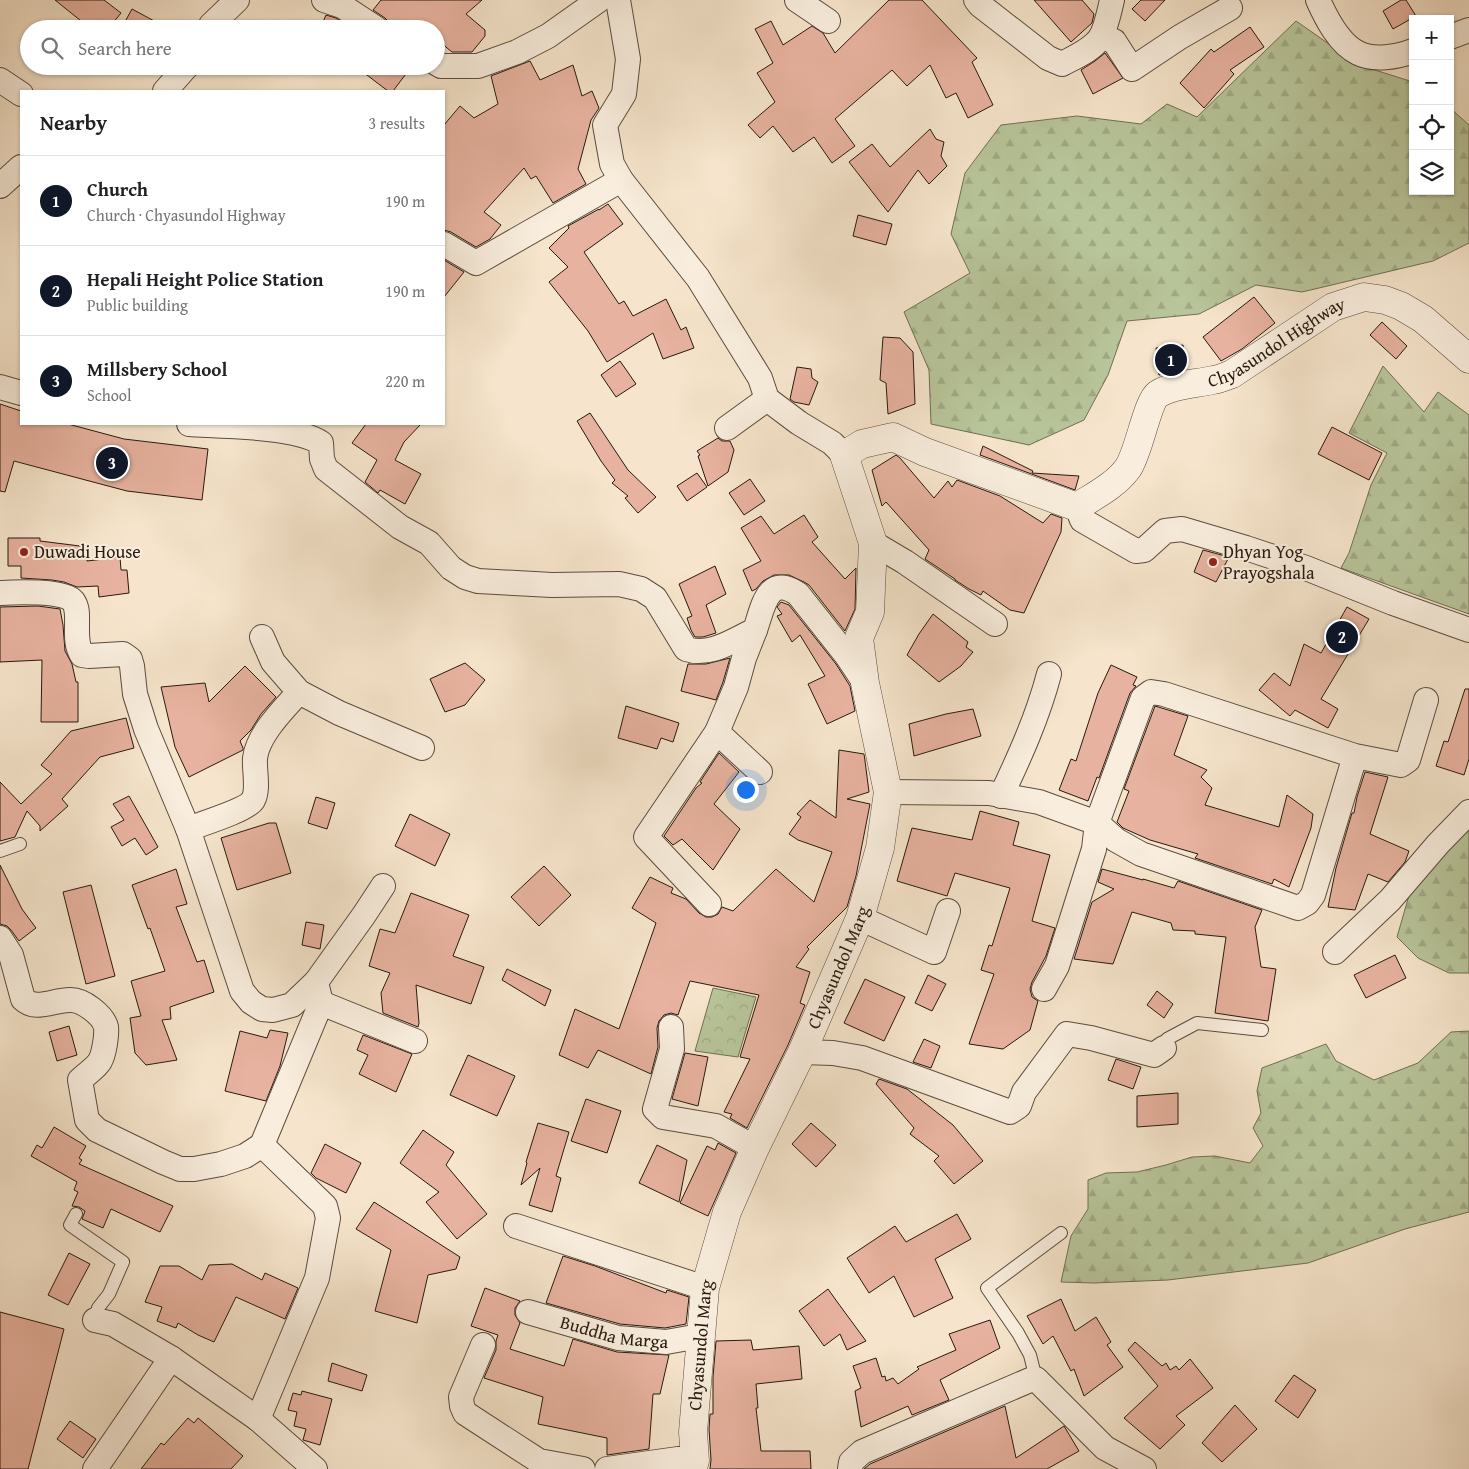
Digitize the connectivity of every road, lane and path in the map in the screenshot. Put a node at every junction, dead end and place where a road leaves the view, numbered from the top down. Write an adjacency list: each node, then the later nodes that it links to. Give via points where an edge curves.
1 (236, 0): 10 (street)
2 (324, 0): 11 (street, via 342,6)
3 (599, 0): 17 (street, via 548,36 517,52 478,66)
4 (618, 0): 23 (street, via 628,59 624,94 605,125 612,164)
5 (797, 0): 12 (street)
6 (976, 0): 15 (street, via 1048,58 1062,64)
7 (1112, 0): 15 (street)
8 (1318, 0): 16 (street, via 1328,21 1358,54 1388,57)
9 (1230, 8): 15 (street, via 1132,69 1114,41)
10 (215, 20)
11 (363, 20)
12 (828, 21)
13 (1469, 30): 14 (street)
14 (1454, 36)
15 (1101, 37)
16 (1409, 52)
17 (445, 66)
18 (179, 75): 20 (street)
19 (0, 80): 21 (street)
20 (166, 90)
21 (20, 93)
22 (20, 168): 24 (street)
23 (620, 180): 25 (street, via 476,263); 29 (street, via 698,278 760,378)
24 (0, 186)
25 (445, 245)
26 (1469, 359): 34 (street, Chyasundol Highway, via 1423,319 1401,306 1364,297 1333,306 1232,374 1171,388 1156,395 1128,468 1102,492)
27 (0, 387): 28 (street)
28 (20, 393)
29 (768, 399): 32 (street); 33 (street, via 832,443)
30 (221, 425): 31 (street)
31 (253, 426): 38 (street, via 314,438 321,443 326,469 400,527 429,542 451,568 465,578 552,585 619,584 641,589 655,598 686,649 693,651 722,647)
32 (727, 428)
33 (844, 455): 34 (street, via 862,444 893,437 925,452); 35 (street, Chyasundol Marg)
34 (1077, 507): 39 (street, via 1082,520 1136,551 1144,550 1165,532 1182,529 1306,568)
35 (873, 543): 37 (street); 42 (street, Chyasundol Marg, via 870,612 859,638)
36 (0, 593): 53 (street, via 68,597 77,608 78,649 82,655 122,654 130,659 135,694 146,729)
37 (995, 624)
38 (755, 630): 42 (street, via 769,593 780,586 792,590 847,656); 45 (street)
39 (1469, 630)
40 (262, 637): 43 (street, via 273,662)
41 (1049, 674): 50 (street, via 1043,697)
42 (865, 683): 49 (street, Chyasundol Marg)
43 (299, 692): 46 (street); 53 (street, via 265,731 255,756 256,790 253,800 245,808)
44 (1426, 700): 47 (street, via 1408,760 1401,765)
45 (717, 732): 48 (street); 57 (street, via 646,837)
46 (422, 748)
47 (1355, 756): 52 (street, via 1152,692 1143,698); 52 (street, via 1313,895 1298,908 1141,854 1116,840)
48 (760, 772)
49 (888, 792): 50 (street, via 989,793); 59 (street, Chyasundol Marg, via 880,848)
50 (1002, 796): 52 (street, via 1040,802)
51 (1469, 812): 61 (street, via 1390,900)
52 (1097, 823): 62 (street, via 1089,867 1057,966)
53 (188, 829): 63 (street, via 242,991 262,1009 273,1010 292,1006)
54 (20, 844): 55 (lane)
55 (0, 851)
56 (383, 886): 63 (street)
57 (710, 904)
58 (948, 910): 59 (street, via 934,952)
59 (860, 918): 68 (street, Chyasundol Marg)
60 (0, 938): 69 (street, via 10,955 22,999 28,1004 72,1000 87,1005 106,1025 100,1061 80,1080 87,1120 97,1130 180,1169 221,1164 245,1156)
61 (1336, 952)
62 (1044, 989)
63 (318, 993): 66 (street); 69 (street)
64 (671, 1027): 70 (street, via 672,1049 655,1108 663,1117 716,1126)
65 (1262, 1030): 67 (lane, via 1197,1022 1168,1039)
66 (415, 1041)
67 (1164, 1048): 68 (street, via 1154,1055 1067,1034 1024,1092 1019,1106 1010,1112 862,1058)
68 (802, 1052): 70 (street, Chyasundol Marg)
69 (262, 1145): 81 (street, via 325,1206 328,1218 316,1278)
70 (755, 1148): 74 (street, Chyasundol Marg, via 727,1212)
71 (76, 1214): 76 (lane, via 70,1225 123,1262 98,1308)
72 (516, 1226): 74 (street)
73 (1061, 1233): 80 (lane, via 987,1288 1030,1354)
74 (705, 1288): 77 (street, Chyasundol Marg)
75 (528, 1312): 77 (street, Buddha Marga, via 618,1338 666,1342)
76 (96, 1320): 79 (street, via 113,1324)
77 (700, 1336): 82 (street, Chyasundol Marg, via 693,1432)
78 (483, 1345): 85 (street, via 462,1397 465,1413 539,1461)
79 (171, 1358): 81 (street); 83 (street)
80 (1036, 1378): 87 (street, via 862,1452 851,1462); 88 (street, via 1105,1448)
81 (258, 1419): 84 (street)
82 (694, 1465): 86 (street, via 678,1459)
83 (95, 1469)
84 (315, 1469)
85 (583, 1469)
86 (607, 1469)
87 (850, 1469)
88 (1144, 1469)

